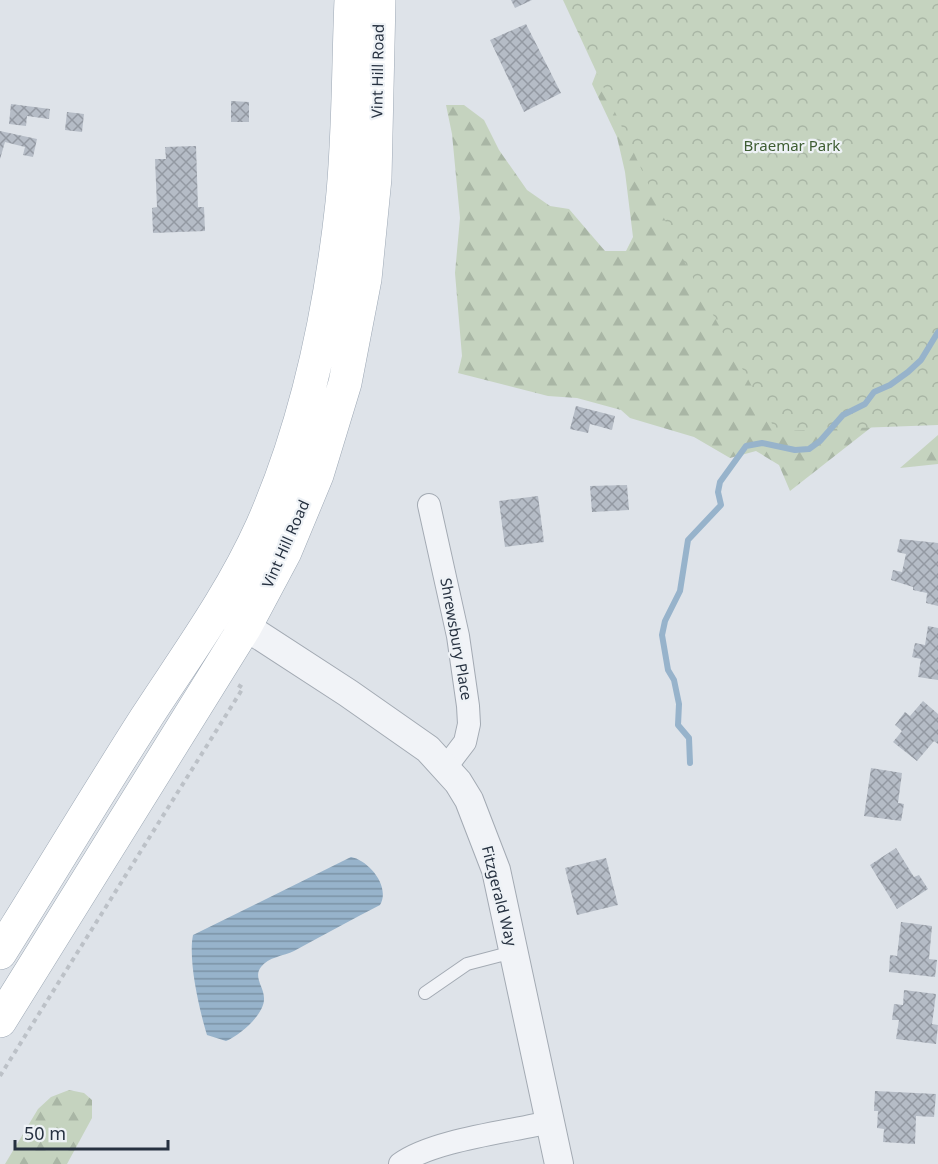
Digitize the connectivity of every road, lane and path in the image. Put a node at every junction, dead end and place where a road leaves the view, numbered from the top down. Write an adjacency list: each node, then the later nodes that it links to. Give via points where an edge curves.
1 (351, 0): 4 (main road, Vint Hill Road, via 342,200 324,325 308,396 274,496)
2 (379, 0): 5 (main road, Vint Hill Road, via 374,196 365,279 345,384 304,506 285,552)
3 (429, 505): 7 (street, Shrewsbury Place, via 458,636 469,710 465,742)
4 (218, 609): 5 (street, Fitzgerald Way); 9 (main road, Vint Hill Road, via 146,717)
5 (245, 627): 7 (street, Fitzgerald Way, via 396,725); 11 (main road, Vint Hill Road)
6 (243, 688): 12 (path)
7 (446, 767): 8 (street, Fitzgerald Way, via 469,800 483,830 496,870)
8 (513, 952): 10 (lane, via 467,964); 13 (street, Fitzgerald Way)
9 (0, 953)
10 (425, 993)
11 (0, 1021)
12 (0, 1076)
13 (550, 1122): 14 (street, via 439,1146); 15 (street, Fitzgerald Way)
14 (400, 1164)
15 (558, 1164)

